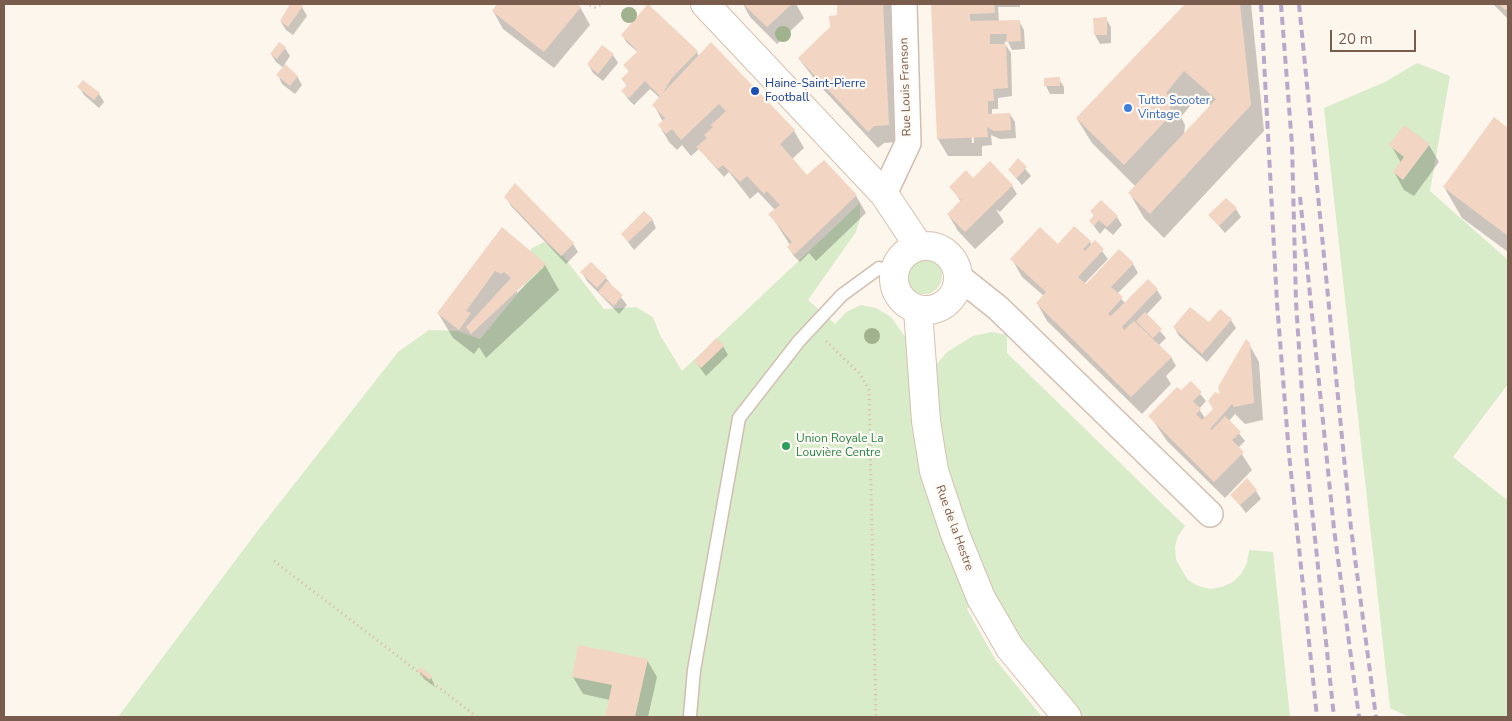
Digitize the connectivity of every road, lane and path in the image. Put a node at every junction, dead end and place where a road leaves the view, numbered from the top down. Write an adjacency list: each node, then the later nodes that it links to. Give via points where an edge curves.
1 (585, 4): 2 (path)
2 (604, 4)
3 (706, 4): 5 (street)
4 (904, 4): 5 (street, Rue Louis Franson, via 908,143)
5 (884, 194): 6 (street)
6 (918, 245): 7 (street, via 905,252); 8 (street, via 935,246 946,252 956,264)
7 (893, 274): 9 (street, via 896,292 909,306); 10 (lane, via 879,268 842,295)
8 (959, 277): 9 (street, via 951,299 941,307); 11 (street, via 998,308)
9 (918, 310): 16 (street, Rue de la Hestre, via 926,420 934,471 955,534 981,598 1010,648)
10 (810, 328): 13 (lane, via 738,418 694,670); 15 (path, via 850,362 869,390)
11 (1210, 514)
12 (274, 561): 14 (path)
13 (690, 716)
14 (477, 717)
15 (876, 717)
16 (1066, 717)

